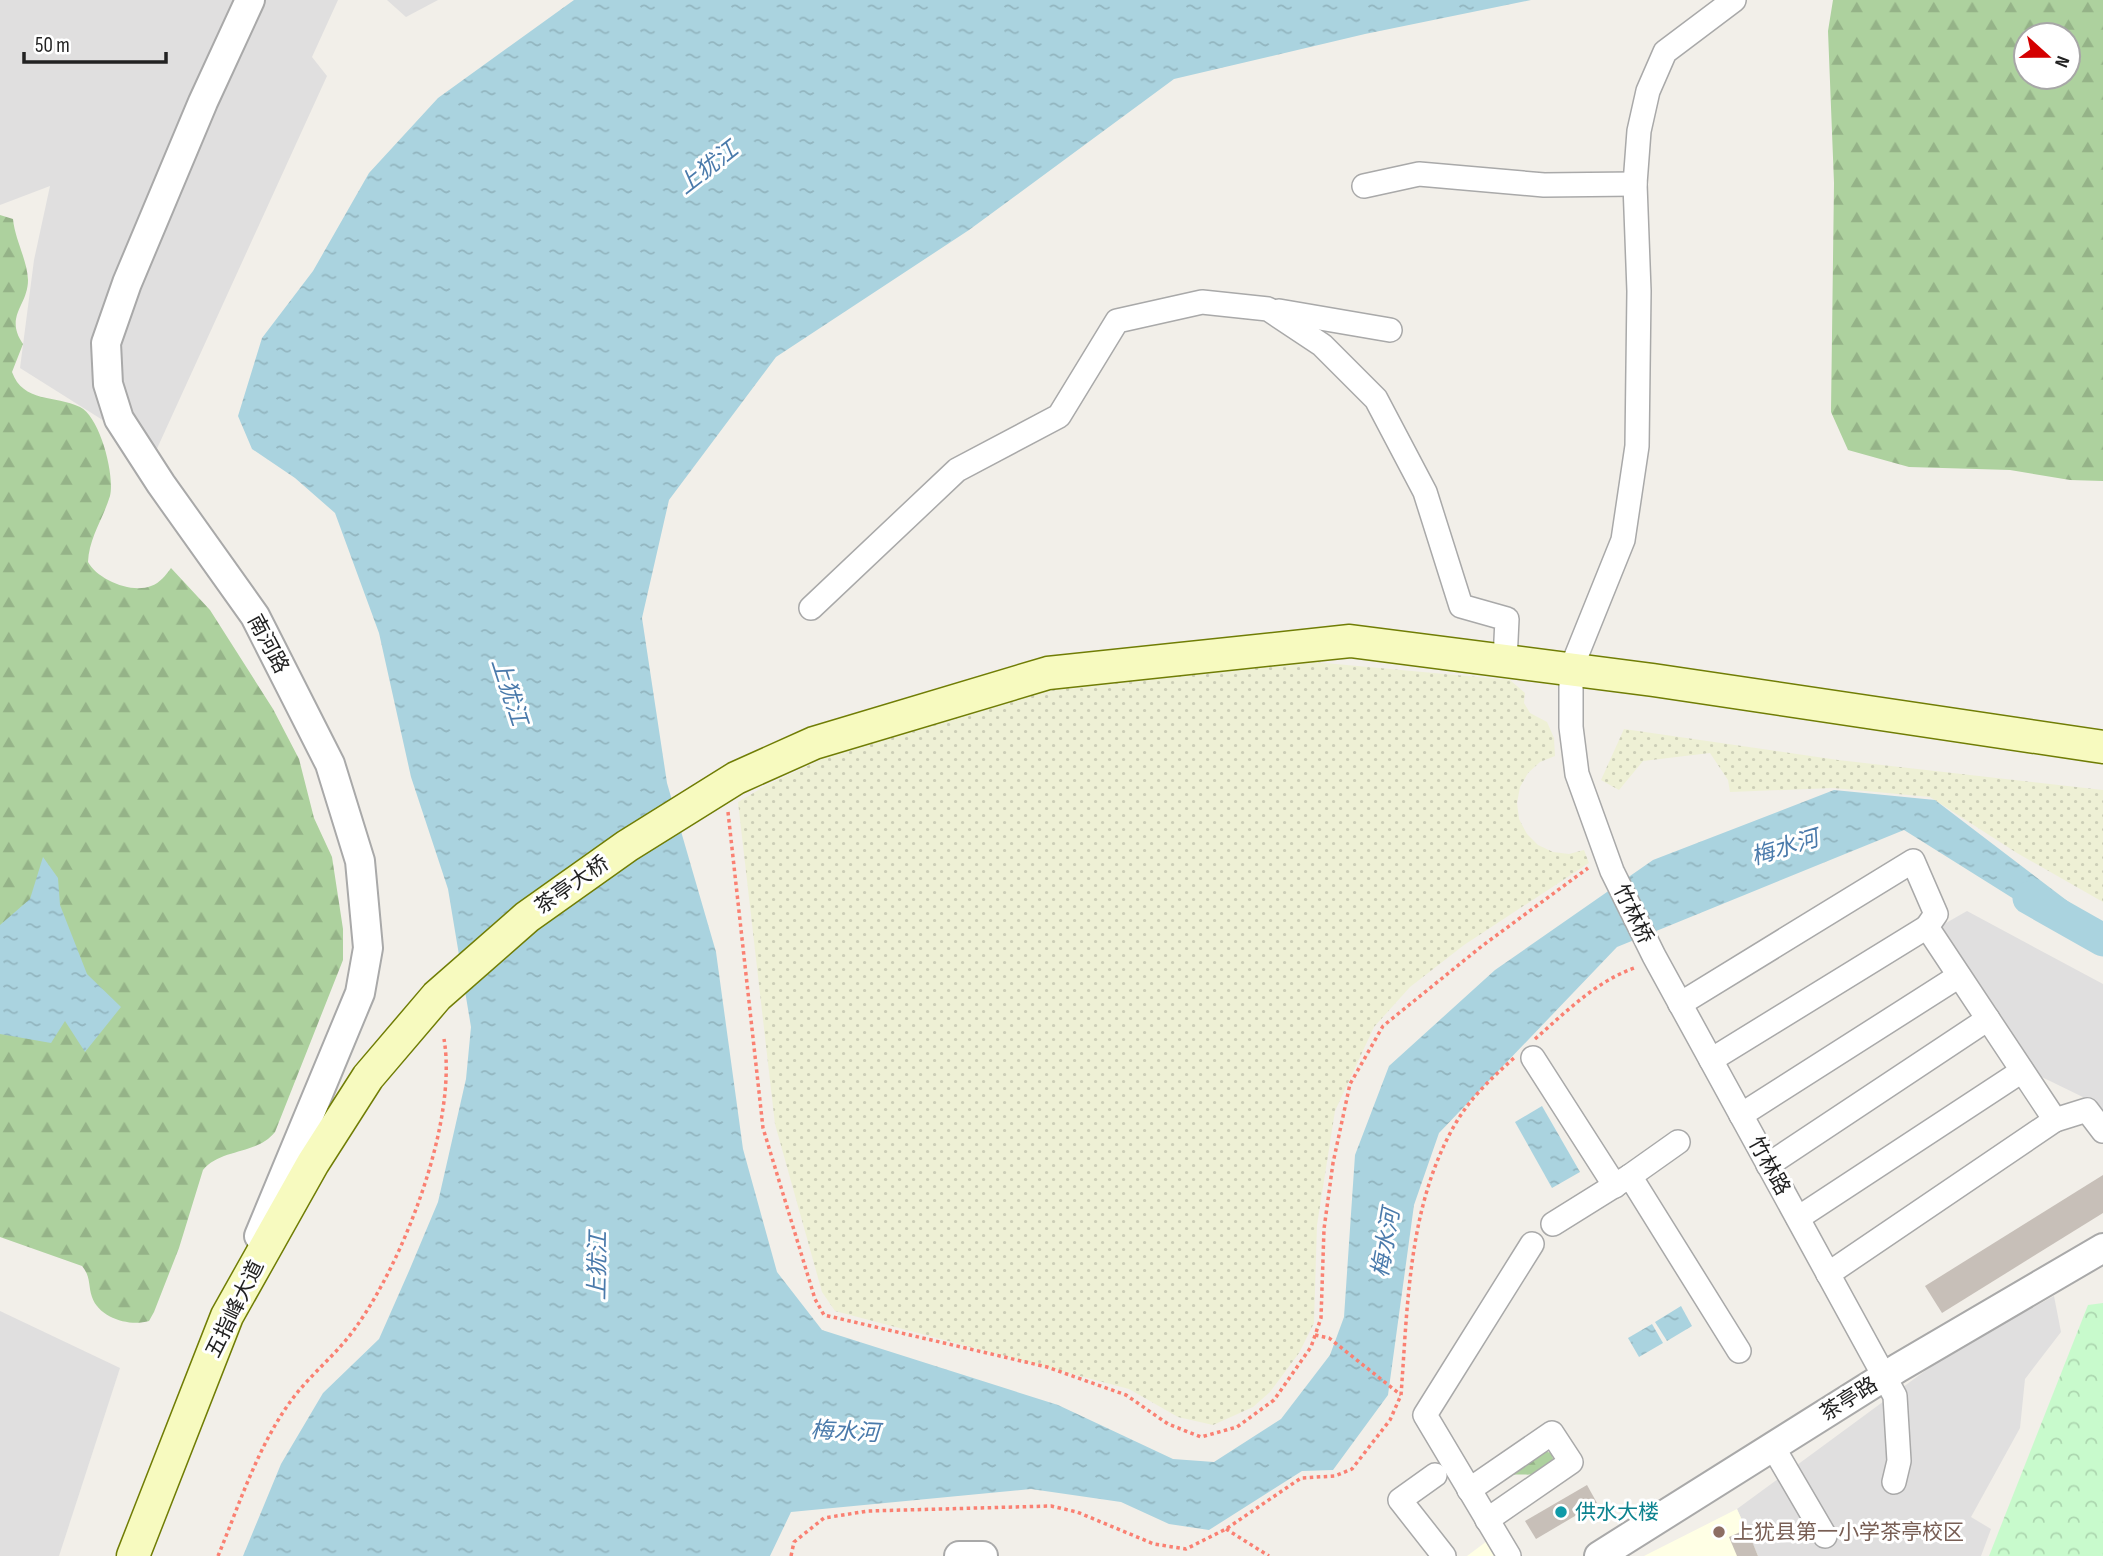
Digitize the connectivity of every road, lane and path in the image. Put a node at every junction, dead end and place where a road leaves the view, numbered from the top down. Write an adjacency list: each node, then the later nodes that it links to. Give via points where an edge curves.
1 (250, 0): 34 (street, 南河路, via 192,126 106,343 108,384 119,419 255,616 330,764 360,860 368,948 360,993)
2 (1734, 0): 3 (street, via 1665,52 1648,91)
3 (1635, 184): 4 (street, via 1544,185 1419,174); 9 (street, via 1637,446 1623,540)
4 (1364, 186)
5 (1268, 309): 6 (street); 7 (street, via 1202,302 1117,321 1059,416 957,470); 8 (street, via 1322,345 1376,399 1425,492 1461,606 1507,619)
6 (1390, 330)
7 (811, 608)
8 (1505, 661): 9 (main road, 茶亭大桥); 22 (main road, 茶亭大桥, via 1350,641 1048,673 814,743 736,778 627,846 527,917 437,996)
9 (1571, 669): 10 (main road, 茶亭大桥); 12 (street, 竹林桥, via 1577,774)
10 (2103, 747)
11 (728, 810): 35 (path, via 763,1128 815,1299 824,1315 1047,1367 1126,1395 1168,1424 1201,1437 1237,1427 1274,1400)
12 (1609, 863): 14 (street, 竹林桥); 35 (path, via 1482,946 1383,1026 1350,1084 1333,1163 1324,1229 1321,1318)
13 (1927, 927): 15 (street); 16 (street, via 1936,914 1913,861); 20 (street)
14 (1655, 958): 16 (street, 竹林路); 19 (path, via 1594,988)
15 (1959, 976): 17 (street); 23 (street)
16 (1680, 1004): 20 (street, 竹林路)
17 (1988, 1019): 21 (street); 27 (street)
18 (444, 1039): 47 (path, via 447,1088 429,1172 387,1279 355,1329 292,1399 258,1457)
19 (1528, 1051): 28 (street); 38 (path, via 1481,1089 1457,1121 1419,1212)
20 (1711, 1060): 23 (street, 竹林路)
21 (2022, 1071): 24 (street); 29 (street)
22 (368, 1077): 34 (main road, 五指峰大道, via 313,1163)
23 (1741, 1115): 27 (street, 竹林路)
24 (2055, 1120): 25 (street, via 2087,1110); 33 (street)
25 (2103, 1131)
26 (1678, 1142): 28 (street)
27 (1769, 1165): 29 (street, 竹林路)
28 (1622, 1181): 30 (street); 36 (street)
29 (1798, 1218): 33 (street, 竹林路)
30 (1553, 1224)
31 (1532, 1244): 42 (street, via 1425,1415)
32 (2103, 1248): 37 (street, 茶亭路)
33 (1828, 1274): 37 (street, 竹林路)
34 (227, 1316): 46 (main road, 五指峰大道)
35 (1315, 1335): 38 (path, via 1329,1338)
36 (1739, 1351)
37 (1885, 1376): 39 (street, 茶亭路); 41 (street, 竹林路, via 1895,1396 1899,1461)
38 (1401, 1395): 44 (path, via 1390,1420 1352,1469 1335,1476 1301,1478)
39 (1773, 1447): 45 (street); 54 (street, 茶亭路)
40 (1436, 1475): 52 (street, via 1400,1500)
41 (1894, 1482)
42 (1469, 1490): 43 (street); 43 (street, via 1552,1433 1572,1462)
43 (1487, 1520): 53 (street)
44 (1226, 1529): 48 (path, via 1186,1549 1154,1544 1051,1506 868,1511 824,1518 794,1542); 51 (path)
45 (1825, 1536)
46 (133, 1556)
47 (218, 1556)
48 (791, 1556)
49 (959, 1556): 50 (street)
50 (983, 1556)
51 (1269, 1556)
52 (1444, 1556)
53 (1509, 1556)
54 (1599, 1556)

